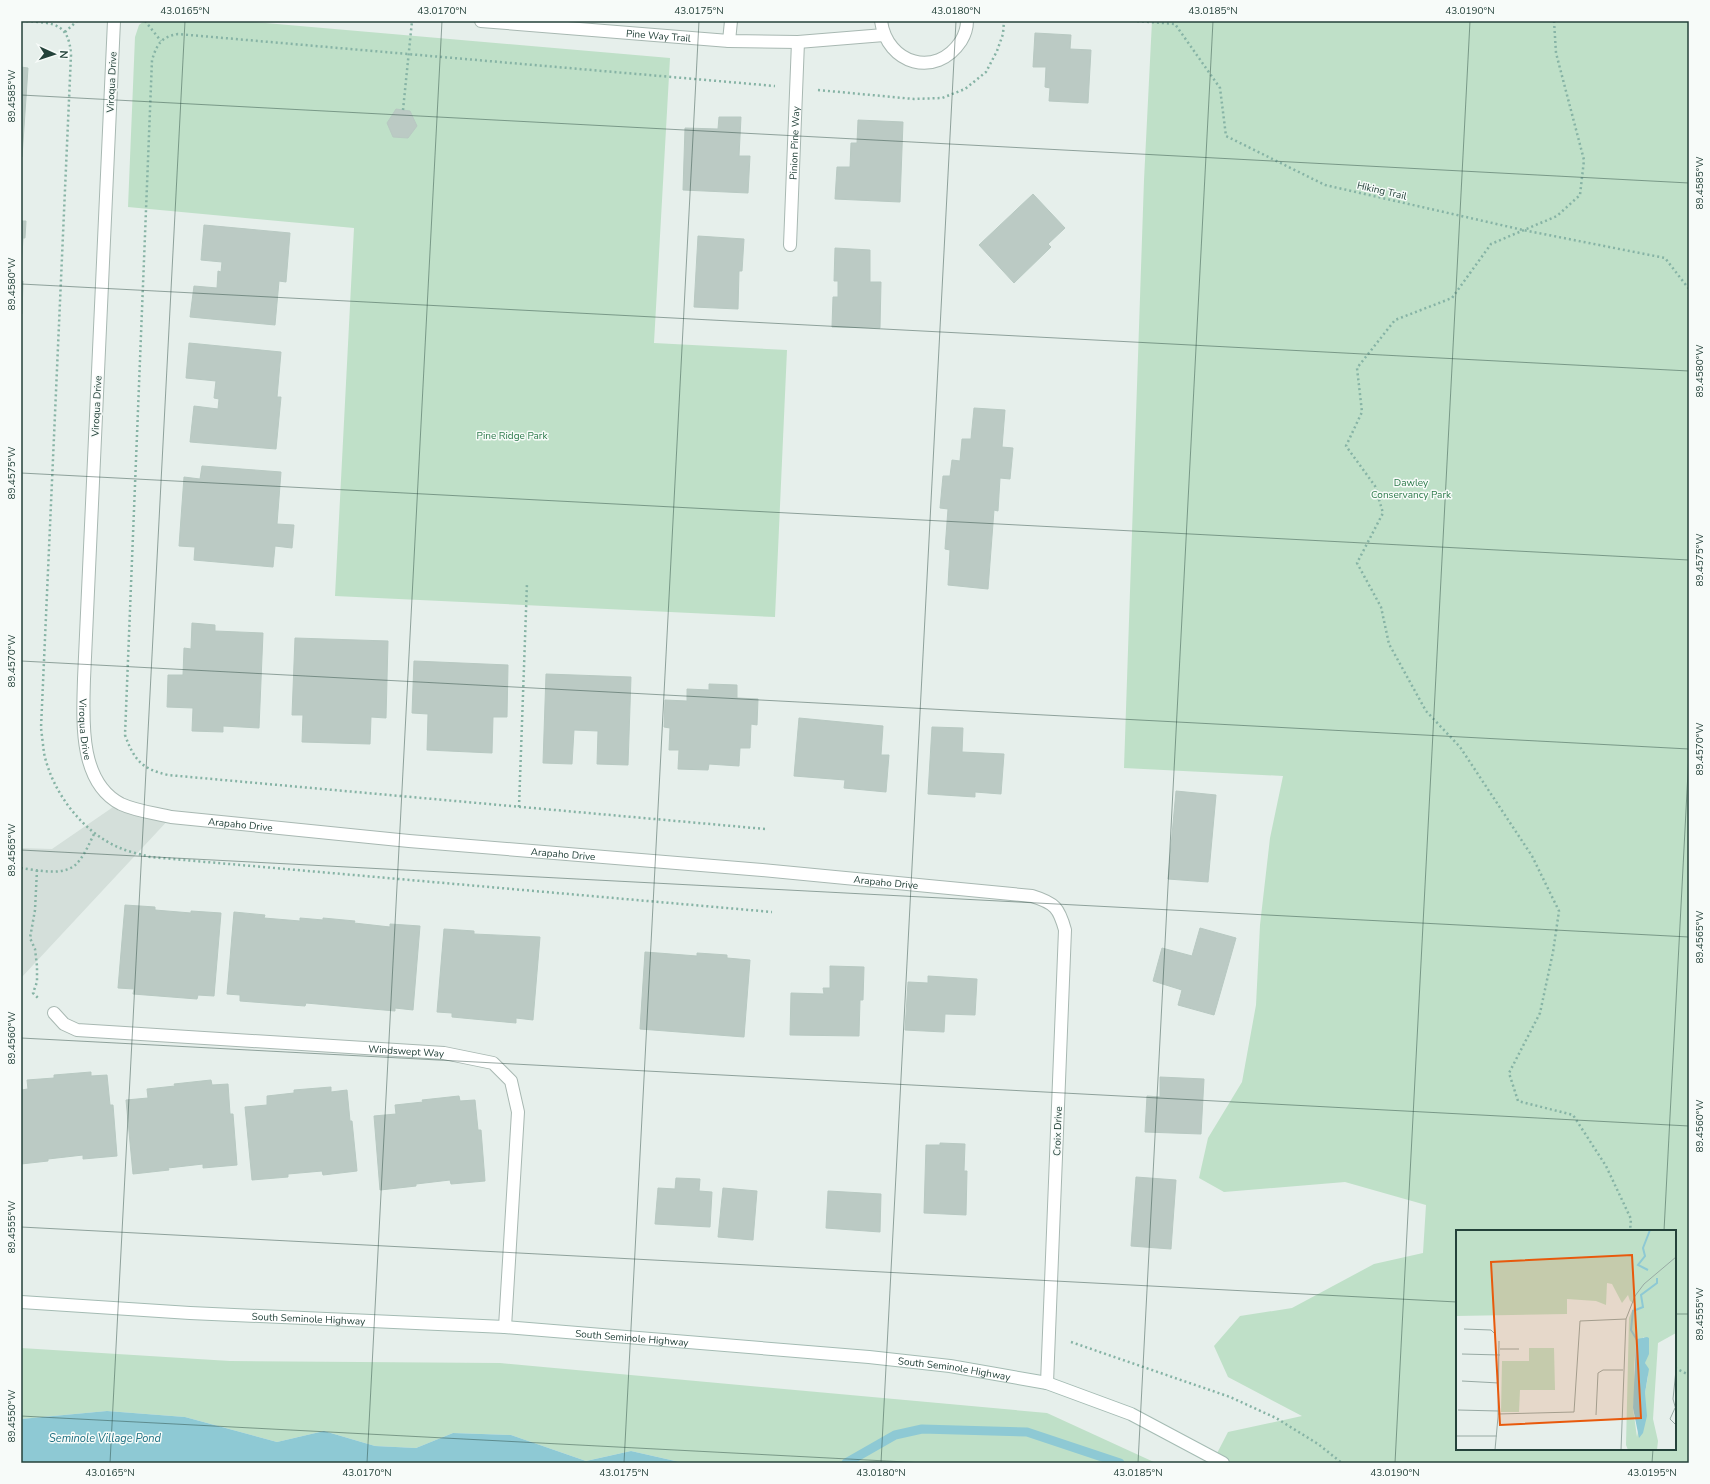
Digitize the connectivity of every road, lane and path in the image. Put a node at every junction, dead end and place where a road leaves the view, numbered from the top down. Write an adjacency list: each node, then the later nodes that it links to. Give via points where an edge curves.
1 (26, 21): 13 (path, via 50,23)
2 (77, 21): 13 (path)
3 (114, 21): 26 (street, Viroqua Drive, via 83,730 88,759)
4 (145, 21): 15 (path)
5 (412, 21): 18 (path)
6 (481, 21): 16 (street, Pine Way Trail)
7 (731, 21): 16 (street)
8 (881, 21): 14 (street)
9 (967, 21): 14 (street, via 963,38 955,50 944,58 930,63 902,57 891,48)
10 (1004, 21): 19 (path, via 997,51 986,72 965,89 942,98 914,99)
11 (1137, 21): 21 (path, Hiking Trail, via 1175,24 1220,88 1226,136 1325,185)
12 (1554, 21): 21 (path, via 1556,53 1584,160 1580,195 1557,216)
13 (65, 32): 25 (path, via 70,42 71,55)
14 (884, 36): 17 (street, Pine Way Trail)
15 (161, 41): 18 (path, via 178,34); 27 (path, via 152,68 125,735 130,748 142,765 154,772 168,775)
16 (729, 41): 17 (street, Pine Way Trail)
17 (798, 42): 19 (street, Pinion Pine Way)
18 (409, 54): 19 (path); 20 (path)
19 (797, 88): 22 (street, Pinion Pine Way)
20 (403, 110)
21 (1523, 230): 23 (path, Hiking Trail, via 1665,258); 34 (path, via 1491,244 1452,298 1395,320 1357,368 1362,412 1346,446 1375,486 1383,513 1357,563 1381,607 1389,644 1426,712 1460,747 1532,856 1559,911 1540,1013 1509,1073 1518,1101 1573,1115 1606,1166 1631,1219)
22 (790, 245)
23 (1689, 290)
24 (527, 583): 27 (path)
25 (43, 678)
26 (100, 788): 32 (street, Arapaho Drive, via 119,803 171,817)
27 (519, 807): 28 (path)
28 (765, 829)
29 (94, 834): 31 (path, via 75,866 58,871)
30 (21, 868): 31 (path)
31 (37, 870): 33 (path, via 35,910 30,938 35,949 37,966 37,982 33,993)
32 (1032, 896): 37 (street, Croix Drive, via 1046,900 1060,912 1065,930)
33 (54, 1013): 36 (street, Windswept Way, via 64,1024 77,1030 444,1053 493,1063 511,1082 518,1112)
34 (1630, 1230)
35 (21, 1302): 36 (street, South Seminole Highway)
36 (506, 1327): 40 (street, South Seminole Highway, via 869,1357 950,1366)
37 (1049, 1334): 40 (street, Croix Drive); 42 (path, via 1230,1397 1276,1418 1318,1444)
38 (1676, 1368): 39 (path)
39 (1689, 1375)
40 (1047, 1383): 41 (street, South Seminole Highway, via 1131,1414)
41 (1223, 1463)
42 (1342, 1463)

